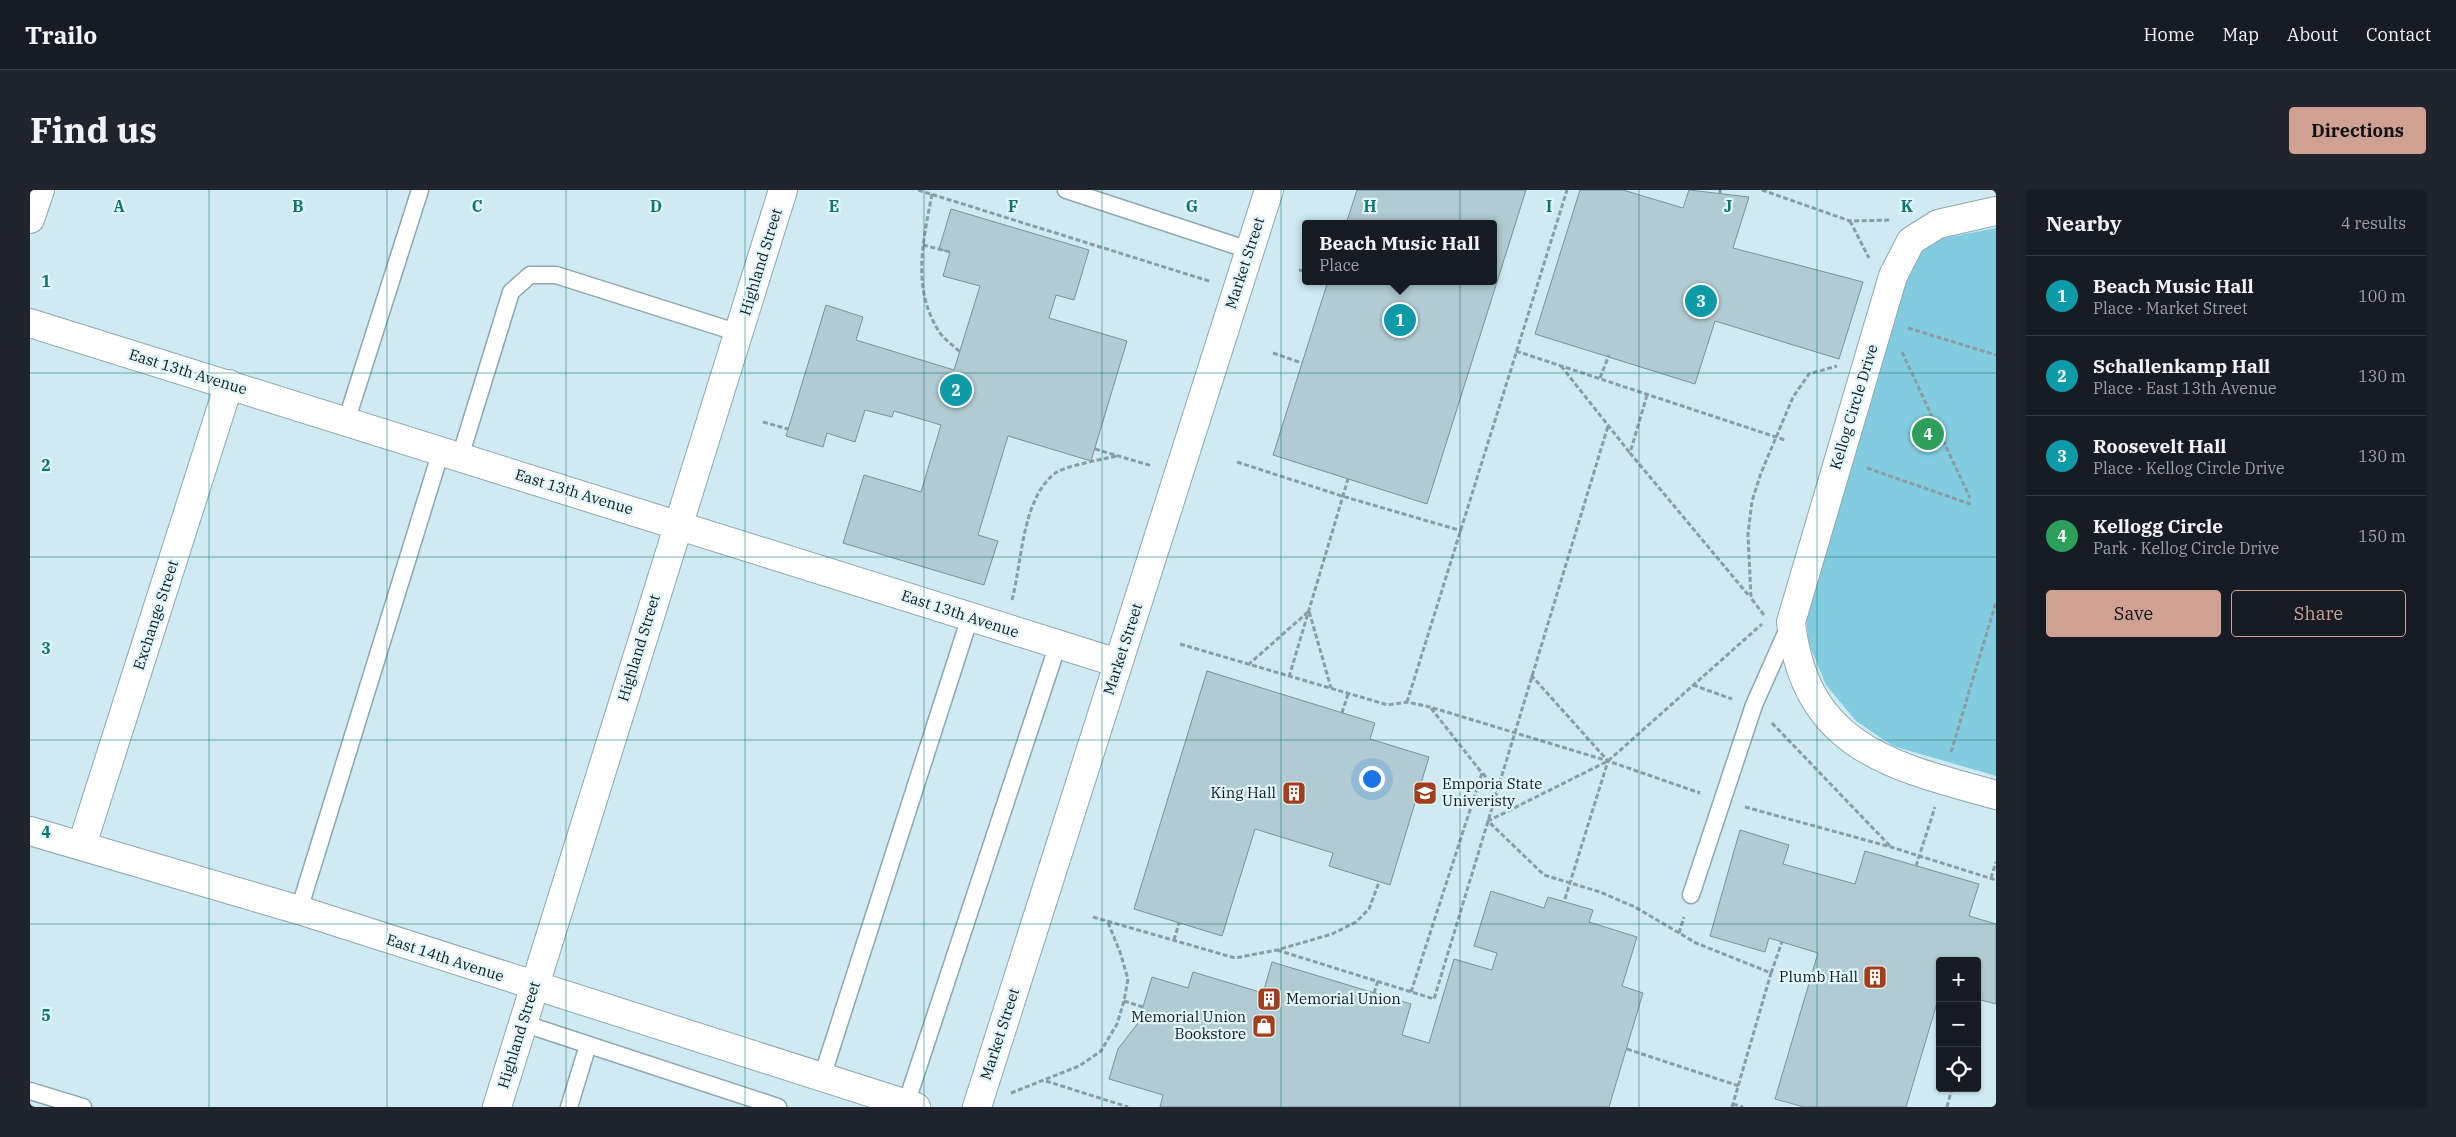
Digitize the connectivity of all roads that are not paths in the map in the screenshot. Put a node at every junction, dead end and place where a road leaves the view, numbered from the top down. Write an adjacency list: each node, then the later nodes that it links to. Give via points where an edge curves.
1 (40, 190): 7 (street)
2 (420, 190): 12 (lane)
3 (1066, 190): 8 (lane)
4 (1268, 190): 8 (street, Market Street)
5 (777, 192): 10 (street, Highland Street)
6 (1996, 211): 16 (street, Kellog Circle Drive, via 1938,224 1911,241 1893,276)
7 (30, 219)
8 (1250, 250): 18 (street, Market Street)
9 (30, 323): 11 (street, East 13th Avenue)
10 (739, 332): 13 (lane, via 556,275 530,275 512,292); 14 (street, Highland Street)
11 (229, 384): 12 (street, East 13th Avenue); 21 (street, Exchange Street)
12 (346, 422): 13 (street, East 13th Avenue)
13 (451, 454): 14 (street, East 13th Avenue); 23 (lane)
14 (678, 525): 15 (street, East 13th Avenue); 24 (street, Highland Street)
15 (970, 616): 17 (street, East 13th Avenue); 27 (lane)
16 (1791, 622): 19 (street, Kellog Circle Drive, via 1794,651 1810,693 1828,718 1853,742 1878,757); 22 (lane, via 1754,705)
17 (1058, 644): 18 (street, East 13th Avenue); 29 (lane)
18 (1118, 663): 34 (street, Market Street)
19 (1996, 795)
20 (30, 831): 21 (street, East 14th Avenue)
21 (82, 845): 23 (street, East 14th Avenue)
22 (1691, 895)
23 (299, 910): 24 (street, East 14th Avenue)
24 (533, 986): 25 (street, Highland Street); 27 (street, East 14th Avenue)
25 (522, 1023): 26 (lane); 31 (street, Highland Street)
26 (588, 1045): 32 (lane); 33 (lane)
27 (822, 1077): 29 (street, East 14th Avenue)
28 (30, 1091): 30 (lane)
29 (911, 1105)
30 (83, 1107)
31 (497, 1107)
32 (569, 1107)
33 (778, 1107)
34 (977, 1107)

